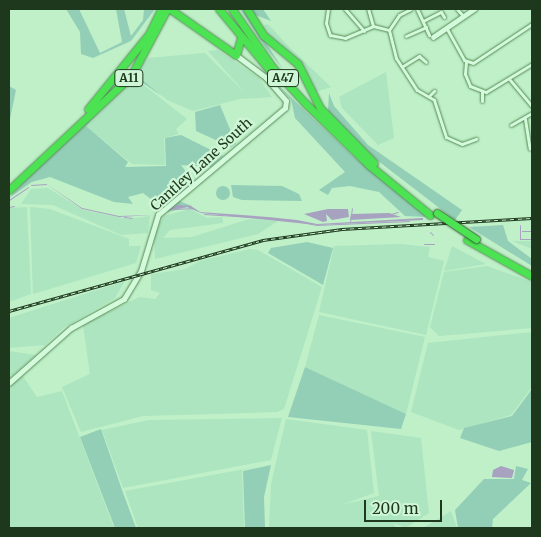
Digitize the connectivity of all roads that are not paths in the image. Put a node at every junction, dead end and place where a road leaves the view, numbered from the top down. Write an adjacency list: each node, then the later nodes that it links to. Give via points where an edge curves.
1 (161, 9): 44 (highway, A11, via 153,28 98,97)
2 (168, 9): 27 (highway); 45 (highway, A11, via 131,76)
3 (219, 9): 26 (highway, A47)
4 (232, 9): 42 (highway, A47, via 273,68)
5 (246, 9): 46 (highway, A47, via 263,35 298,64 320,108 372,161)
6 (328, 9): 23 (street, via 326,22 330,35 345,38)
7 (345, 9): 23 (street)
8 (368, 9): 19 (street)
9 (411, 9): 13 (street)
10 (417, 9): 17 (street)
11 (457, 9): 16 (street)
12 (474, 9): 16 (street)
13 (406, 10): 22 (street)
14 (440, 10): 15 (street); 17 (street)
15 (444, 17)
16 (463, 17): 21 (street)
17 (423, 21): 20 (street)
18 (532, 24): 29 (street, via 482,60)
19 (373, 26): 22 (street); 23 (street)
20 (426, 27): 24 (street); 25 (street)
21 (447, 29): 25 (street); 29 (street)
22 (389, 30): 31 (street)
23 (364, 31)
24 (406, 36)
25 (431, 36)
26 (241, 38): 27 (highway); 42 (highway, A47)
27 (236, 55): 49 (street, Cantley Lane South, via 266,78 286,106 237,144 184,197 158,215 129,294 71,328)
28 (426, 62): 31 (street, via 419,56)
29 (466, 62): 34 (street, via 468,82)
30 (532, 64): 32 (street)
31 (402, 66): 35 (street, via 416,90)
32 (510, 80): 34 (street); 37 (street)
33 (432, 90): 35 (street)
34 (482, 92): 36 (street)
35 (430, 95): 41 (street, via 448,139 462,144)
36 (479, 100)
37 (532, 106)
38 (532, 113): 39 (street)
39 (525, 119): 40 (street); 43 (street)
40 (513, 123)
41 (476, 139)
42 (342, 140): 46 (highway, A47)
43 (528, 148)
44 (9, 186)
45 (9, 190)
46 (434, 214): 47 (highway, A47, bridge); 48 (highway, A47, via 467,240)
47 (532, 271)
48 (532, 276)
49 (11, 381)

